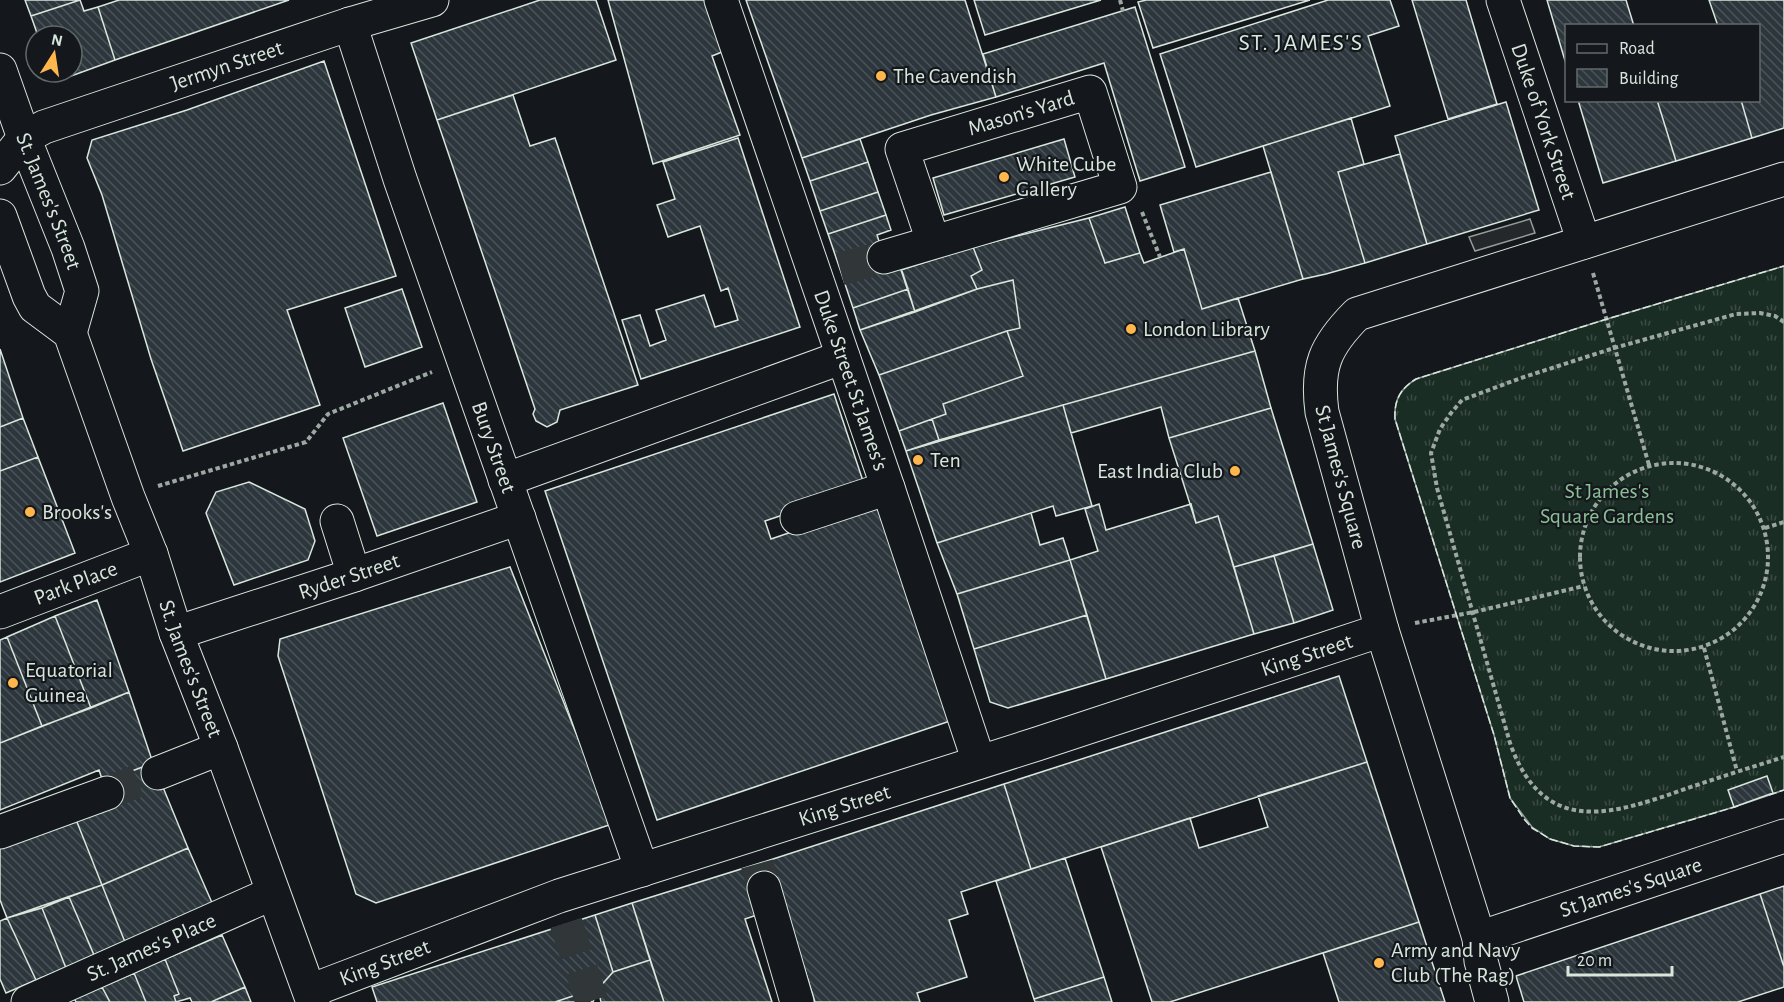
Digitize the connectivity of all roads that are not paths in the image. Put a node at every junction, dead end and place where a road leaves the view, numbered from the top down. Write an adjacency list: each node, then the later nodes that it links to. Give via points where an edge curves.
1 (432, 0): 4 (street, Jermyn Street)
2 (721, 0): 14 (street, Duke Street St James's, via 827,272)
3 (1503, 0): 11 (street, Duke of York Street)
4 (350, 24): 6 (street, Jermyn Street, via 66,119); 15 (street, Bury Street)
5 (0, 70): 6 (street, St. James's Street)
6 (24, 138): 7 (street); 13 (street, St. James's Street, via 82,291)
7 (0, 168)
8 (1784, 179): 11 (street, St James's Square)
9 (0, 216): 13 (street, via 35,307)
10 (933, 241): 10 (street, Mason's Yard, via 1120,187 1090,92 902,149); 12 (street)
11 (1584, 242): 23 (street, St James's Square, via 1357,314 1327,351 1318,387 1322,412)
12 (884, 257)
13 (70, 333): 20 (street, St. James's Street)
14 (843, 357): 15 (street); 16 (street, Duke Street St James's)
15 (505, 480): 17 (street, Bury Street)
16 (888, 488): 18 (street); 26 (street, Duke Street St James's)
17 (519, 518): 21 (street, Ryder Street); 32 (street, Bury Street)
18 (797, 518)
19 (337, 521): 21 (street)
20 (151, 554): 22 (street, Park Place); 24 (street, St. James's Street)
21 (354, 575): 24 (street, Ryder Street)
22 (0, 612)
23 (1382, 630): 26 (street, King Street); 34 (street, St James's Square)
24 (176, 633): 25 (street, St. James's Street)
25 (221, 748): 27 (street); 33 (street, St. James's Street)
26 (979, 762): 31 (street, King Street)
27 (158, 773)
28 (107, 793): 29 (street)
29 (0, 832)
30 (1784, 836): 34 (street, St James's Square)
31 (757, 862): 32 (street, King Street); 37 (street)
32 (642, 870): 35 (street, King Street, via 563,909)
33 (273, 893): 35 (street, St. James's Street); 36 (street, St. James's Place)
34 (1479, 938): 38 (street, St James's Square)
35 (312, 997)
36 (28, 1002)
37 (797, 1002)
38 (1492, 1002)

